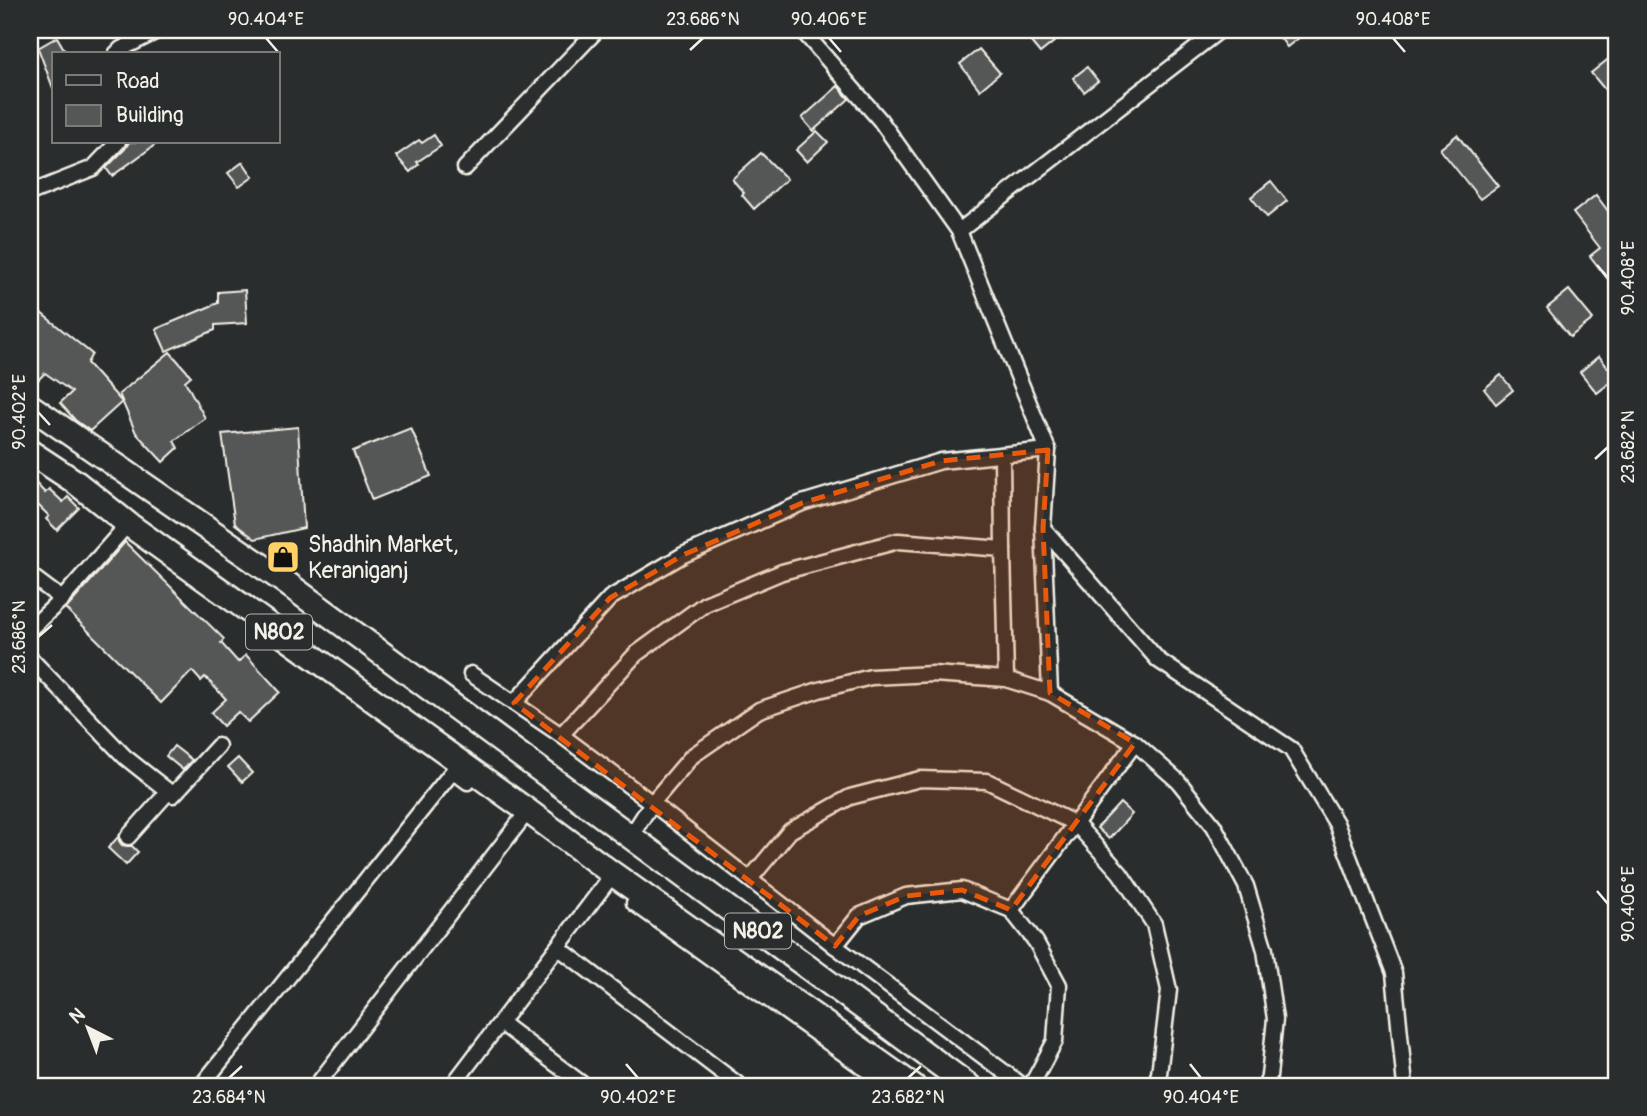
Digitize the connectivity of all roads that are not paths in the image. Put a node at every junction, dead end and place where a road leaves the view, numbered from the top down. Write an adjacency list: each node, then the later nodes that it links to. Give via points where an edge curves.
1 (159, 30): 5 (street)
2 (597, 30): 7 (street)
3 (802, 30): 9 (street, via 880,120)
4 (1220, 30): 9 (street)
5 (118, 52)
6 (116, 144): 8 (street, via 93,168)
7 (465, 168)
8 (30, 193)
9 (959, 231): 11 (street)
10 (30, 406): 33 (highway, N802, via 285,582)
11 (1048, 450): 13 (street); 15 (street)
12 (30, 452): 14 (highway, N802)
13 (1002, 455): 16 (street); 24 (street, via 941,461 802,503 683,555 610,598)
14 (128, 524): 18 (street); 30 (highway, N802)
15 (1043, 528): 23 (street); 52 (street, via 1158,660 1291,749 1336,823 1394,973)
16 (1003, 549): 22 (street); 25 (street, via 898,541 782,572 705,604 636,654)
17 (30, 575): 18 (street)
18 (62, 599): 19 (street)
19 (30, 629)
20 (30, 658): 28 (street, via 125,757)
21 (471, 674): 24 (street)
22 (1006, 679): 23 (street); 29 (street, via 933,674 871,677 759,710 692,755)
23 (1050, 693): 26 (street)
24 (514, 703): 25 (street)
25 (561, 736): 29 (street)
26 (1135, 743): 31 (street); 51 (street, via 1178,781 1214,826 1246,886 1265,950 1275,1019)
27 (218, 746): 28 (street, via 173,794)
28 (169, 791): 32 (street)
29 (652, 803): 33 (street); 35 (street)
30 (525, 816): 34 (highway, N802); 42 (street, via 453,771); 43 (street)
31 (1076, 824): 35 (street, via 987,781 920,779 850,797 790,831); 36 (street); 50 (street, via 1120,873 1154,924 1170,990)
32 (128, 836)
33 (631, 836): 47 (highway, N802)
34 (610, 879): 38 (street); 40 (street); 46 (highway, N802)
35 (750, 879): 37 (street)
36 (1011, 910): 37 (street, via 962,890 906,896 859,916); 49 (street, via 1036,942 1059,985 1055,1041)
37 (835, 946): 48 (street)
38 (559, 948): 39 (street); 45 (street)
39 (501, 1024): 41 (street); 44 (street)
40 (881, 1084)
41 (580, 1085)
42 (202, 1086)
43 (316, 1086)
44 (452, 1086)
45 (740, 1086)
46 (913, 1086)
47 (969, 1086)
48 (1023, 1086)
49 (1031, 1086)
50 (1154, 1086)
51 (1266, 1086)
52 (1405, 1086)

